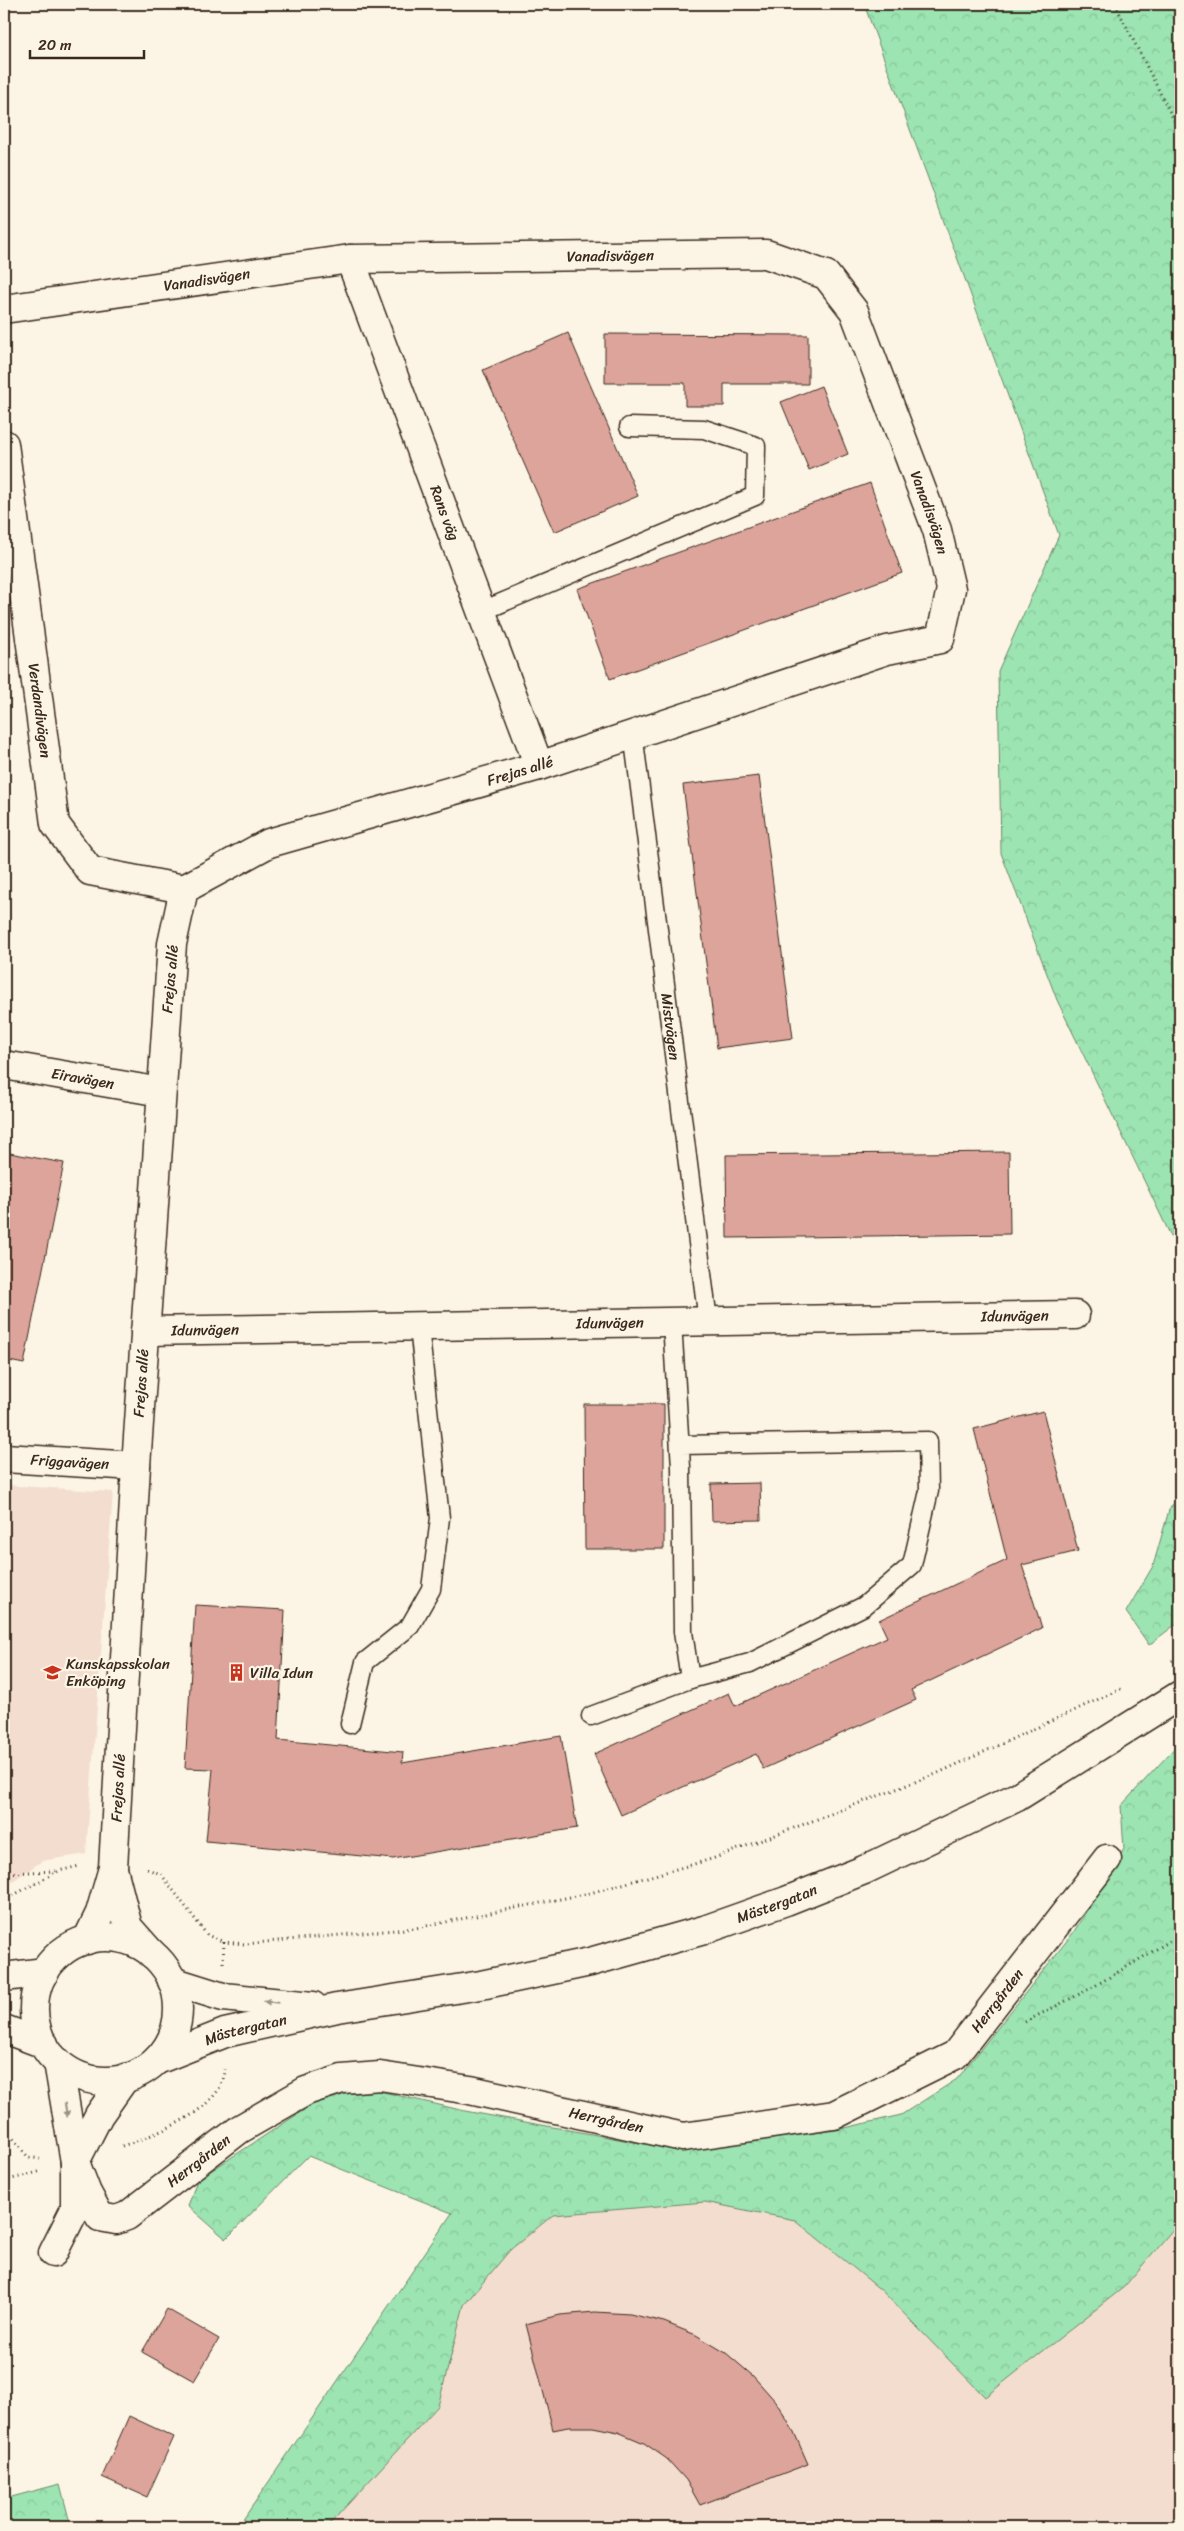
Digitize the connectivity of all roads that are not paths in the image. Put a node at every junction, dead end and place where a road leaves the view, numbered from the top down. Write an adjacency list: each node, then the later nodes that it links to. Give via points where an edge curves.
1 (350, 259): 2 (street, Vanadisvägen); 5 (street, Rans väg); 6 (street, Vanadisvägen, via 766,254 826,275 854,311 937,530 951,589)
2 (4, 309)
3 (628, 427): 5 (lane, via 704,429 756,446 755,496)
4 (4, 444): 9 (street, Verdandivägen, via 55,824 90,871)
5 (480, 612): 8 (street, Rans väg)
6 (940, 639): 7 (street, Frejas allé, via 887,650)
7 (633, 733): 8 (street, Frejas allé); 13 (lane, Mistvägen)
8 (539, 766): 9 (street, Frejas allé, via 269,843)
9 (184, 889): 11 (street, Frejas allé, via 172,944)
10 (4, 1064): 11 (street, Eiravägen)
11 (161, 1092): 16 (street, Frejas allé)
12 (1075, 1315): 13 (street, Idunvägen)
13 (708, 1321): 14 (street, Idunvägen)
14 (672, 1322): 15 (street, Idunvägen); 17 (lane)
15 (419, 1327): 16 (street, Idunvägen); 23 (lane, via 440,1518 431,1589 410,1626 365,1662)
16 (145, 1331): 19 (street, Frejas allé)
17 (680, 1445): 20 (lane, via 683,1632); 20 (lane, via 928,1441 929,1491 912,1565 864,1606 750,1663)
18 (4, 1458): 19 (street, Friggavägen)
19 (136, 1466): 25 (street, Frejas allé)
20 (690, 1679): 22 (lane)
21 (1180, 1696): 31 (street, Mästergatan, via 1018,1797 864,1870 786,1901 704,1930 590,1962 481,1985)
22 (592, 1716)
23 (350, 1724)
24 (1107, 1859): 36 (street, Herrgården, via 955,2055 834,2115 683,2137 470,2090 380,2076 342,2079 306,2091 240,2129 127,2216 116,2220 100,2217)
25 (113, 1868): 26 (street, Frejas allé, via 100,1913); 27 (street, Frejas allé, via 128,1927)
26 (86, 1940): 27 (street, Mästergatan, via 110,1937 132,1942); 28 (street, Mästergatan, via 66,1950)
27 (152, 1954): 30 (street, Mästergatan, via 168,1971)
28 (45, 1972): 29 (street); 33 (street, Mästergatan, via 38,1986 34,2009 38,2032)
29 (4, 1977)
30 (172, 1981): 31 (street, Mästergatan, one-way to 30, via 223,1997); 34 (street, Mästergatan, via 178,2016 172,2040)
31 (336, 2008): 34 (street, Mästergatan, via 225,2033)
32 (4, 2029): 33 (street, Mästergatan)
33 (51, 2053): 35 (street, Mästergatan, via 66,2070 89,2080); 36 (street, one-way to 36)
34 (158, 2060): 35 (street, Mästergatan, via 137,2075)
35 (125, 2078): 36 (street, via 99,2115)
36 (75, 2162): 37 (street, via 75,2209)
37 (53, 2253)

